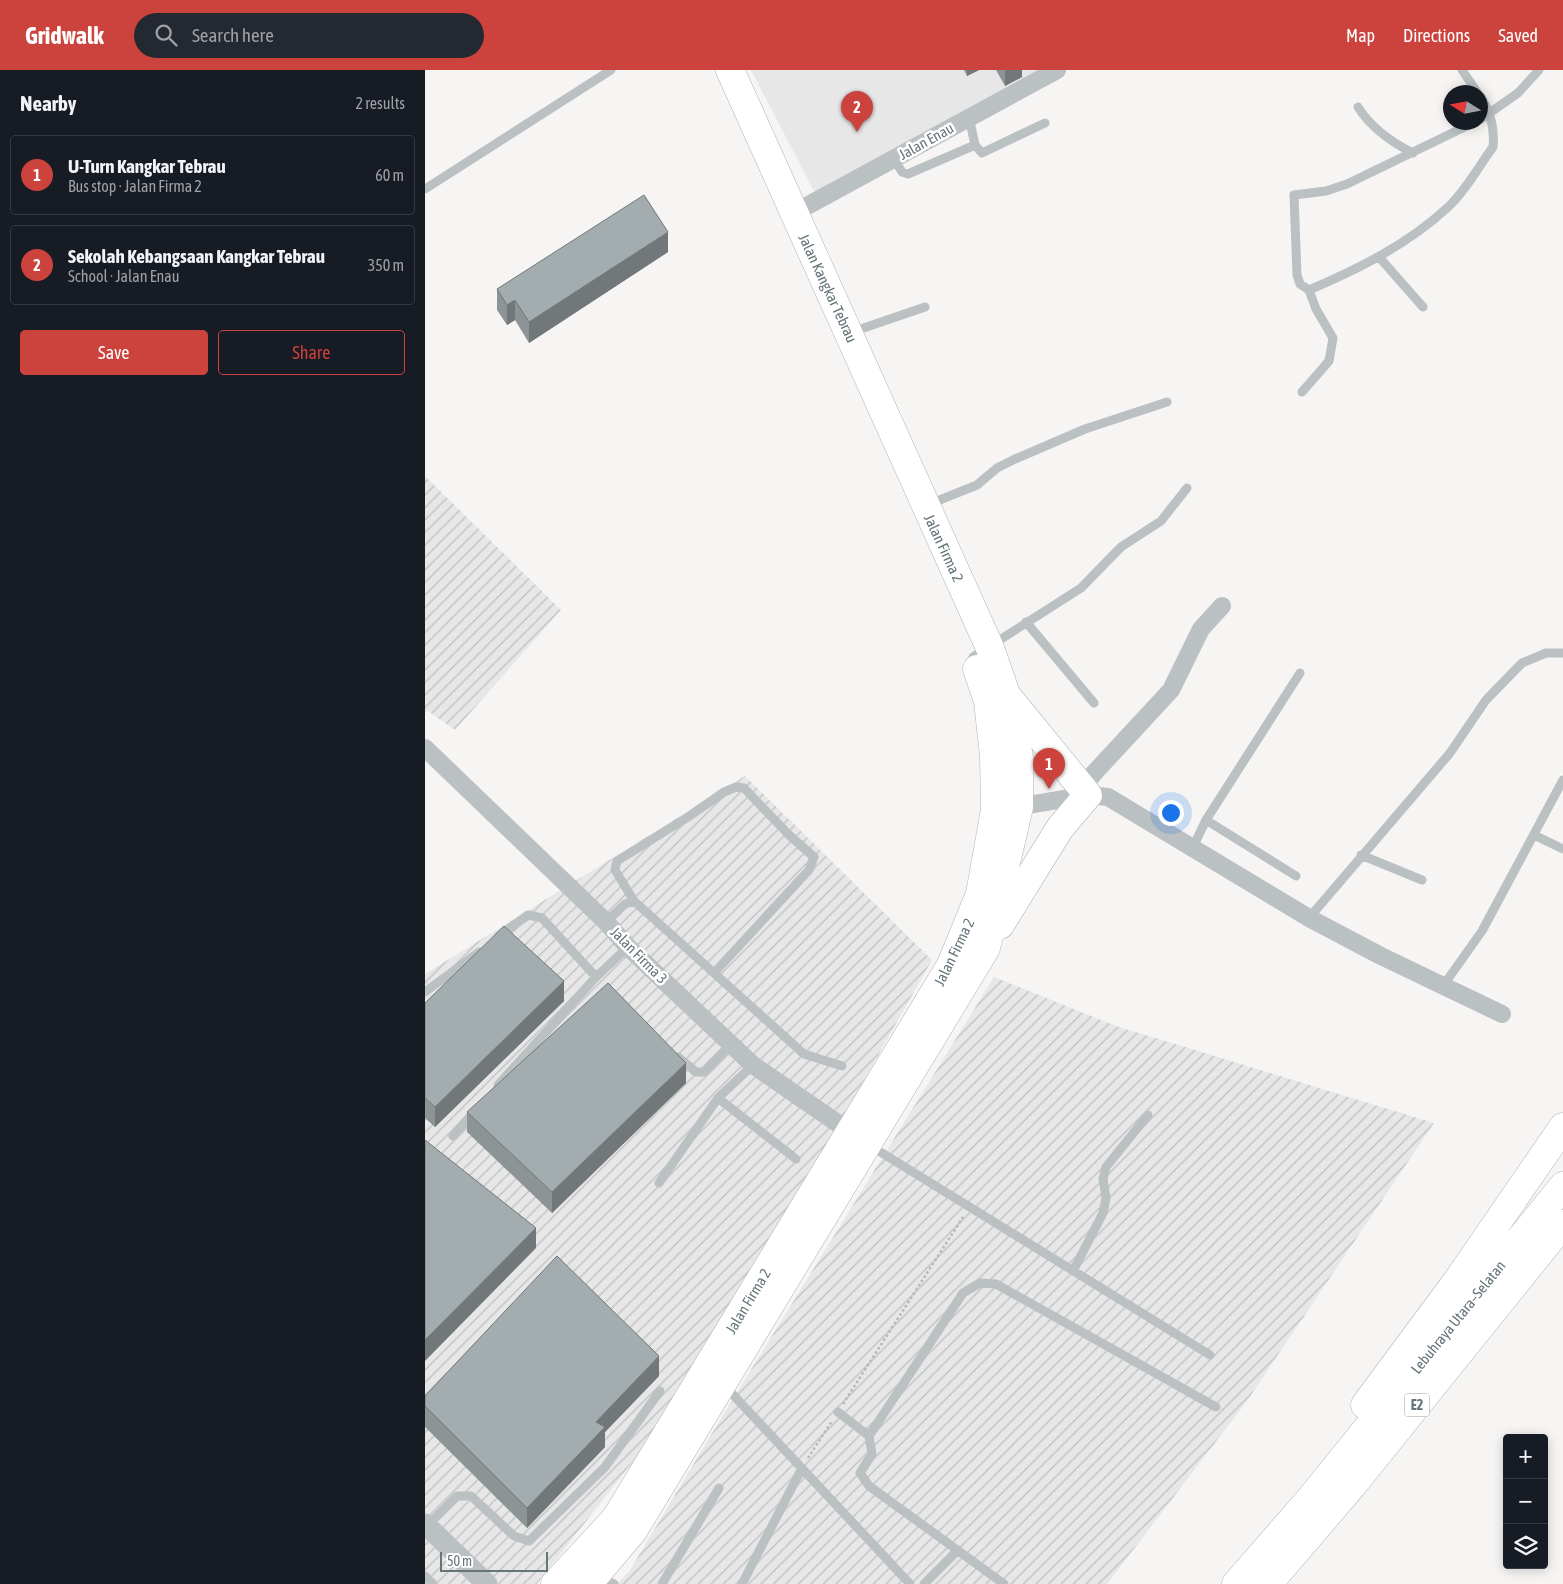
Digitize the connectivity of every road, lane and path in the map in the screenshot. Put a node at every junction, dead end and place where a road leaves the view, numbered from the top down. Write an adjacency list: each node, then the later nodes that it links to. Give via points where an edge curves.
1 (611, 70): 16 (lane)
2 (730, 70): 17 (main road, Jalan Kangkar Tebrau)
3 (1057, 70): 10 (street, Jalan Enau)
4 (1462, 70): 6 (lane)
5 (1539, 70): 9 (lane, via 1518,93)
6 (1472, 85)
7 (1358, 107): 14 (lane, via 1367,121 1396,145)
8 (1488, 109): 9 (lane)
9 (1490, 112): 18 (lane, via 1493,148 1448,207 1408,239)
10 (969, 117): 13 (lane); 15 (street, Jalan Enau)
11 (1045, 123): 13 (lane, via 982,153)
12 (1459, 130): 14 (lane)
13 (975, 145): 15 (lane, via 908,174 901,172)
14 (1413, 153): 19 (lane, via 1347,184 1294,195 1297,275 1300,284)
15 (894, 159): 17 (street, Jalan Enau)
16 (425, 189)
17 (794, 213): 22 (main road, Jalan Kangkar Tebrau)
18 (1379, 256): 19 (lane); 21 (lane)
19 (1309, 290): 23 (lane, via 1333,338 1329,361)
20 (925, 307): 22 (lane)
21 (1423, 307)
22 (849, 333): 26 (main road, Jalan Kangkar Tebrau)
23 (1302, 392)
24 (1167, 402): 26 (lane, via 1085,429 1015,459 997,468 977,485)
25 (1187, 488): 28 (lane, via 1161,521 1121,547 1081,588)
26 (925, 506): 29 (main road, Jalan Firma 2)
27 (1222, 606): 36 (street, via 1201,629 1171,690 1089,779)
28 (1026, 622): 29 (lane); 33 (lane)
29 (981, 652): 32 (main road, Jalan Firma 2); 37 (main road, Jalan Firma 2, via 994,756)
30 (1563, 653): 42 (lane, via 1546,653 1522,663 1486,700 1451,753)
31 (1300, 673): 38 (lane)
32 (1006, 694): 36 (main road); 37 (main road, Jalan Firma 2, via 1019,757)
33 (1094, 703)
34 (425, 748): 47 (street, Jalan Firma 3)
35 (1563, 780): 39 (lane)
36 (1088, 795): 37 (street); 40 (street, via 1108,797 1121,803); 49 (main road, via 1061,828)
37 (1007, 808): 49 (main road, Jalan Firma 2); 65 (main road, Jalan Firma 2, via 980,894 951,965)
38 (1207, 820): 40 (lane); 43 (lane)
39 (1534, 835): 41 (lane); 52 (lane, via 1482,931)
40 (1193, 847): 46 (street)
41 (1563, 849)
42 (1361, 855): 44 (lane); 46 (lane)
43 (1296, 876)
44 (1422, 880)
45 (634, 900): 47 (lane); 50 (lane); 50 (lane, via 615,870 617,861 724,792 736,787 744,788 814,857 814,861)
46 (1309, 918): 52 (street)
47 (605, 922): 48 (street, Jalan Firma 3)
48 (628, 947): 51 (lane); 55 (street, Jalan Firma 3)
49 (986, 948): 65 (main road, Jalan Firma 2)
50 (714, 972): 58 (lane, via 804,1054)
51 (596, 977): 53 (lane, via 542,918 528,915); 59 (lane)
52 (1443, 986): 54 (street)
53 (425, 992)
54 (1502, 1014)
55 (731, 1044): 56 (lane, via 707,1070 700,1073 692,1070); 57 (street, Jalan Firma 3)
56 (671, 1050)
57 (753, 1065): 60 (lane); 65 (street, Jalan Firma 3)
58 (842, 1066)
59 (492, 1092)
60 (719, 1098): 66 (lane); 67 (lane)
61 (479, 1107): 64 (lane)
62 (1148, 1115): 71 (lane, via 1106,1167 1103,1179 1105,1207)
63 (1563, 1127): 80 (main road, via 1457,1281 1312,1475)
64 (453, 1136)
65 (859, 1138): 69 (lane); 73 (main road, Jalan Firma 2); 87 (main road, Jalan Firma 2, via 616,1518)
66 (796, 1159)
67 (659, 1183)
68 (1563, 1186): 80 (main road, Lebuhraya Utara–Selatan / E2)
69 (970, 1207): 71 (lane); 76 (path)
70 (1563, 1224): 94 (main road, Lebuhraya Utara–Selatan / E2)
71 (1073, 1271): 72 (lane)
72 (1210, 1355)
73 (723, 1383): 78 (lane); 84 (main road, Jalan Firma 2)
74 (660, 1391): 81 (lane, via 605,1467 529,1542 514,1536 471,1496 457,1496)
75 (1216, 1407): 77 (lane, via 996,1284 980,1283 963,1294)
76 (838, 1412): 77 (lane); 78 (path)
77 (869, 1436): 82 (lane, via 873,1454 860,1473 869,1486)
78 (802, 1468): 89 (lane); 90 (lane)
79 (719, 1488): 88 (lane)
80 (1310, 1499): 93 (main road, Lebuhraya Utara–Selatan / E2)
81 (426, 1526): 86 (street)
82 (958, 1550): 91 (lane); 92 (lane)
83 (425, 1576): 85 (lane)
84 (600, 1581)
85 (433, 1584)
86 (487, 1584)
87 (555, 1584)
88 (662, 1584)
89 (741, 1584)
90 (910, 1584)
91 (924, 1584)
92 (1004, 1584)
93 (1236, 1584)
94 (1268, 1584)

